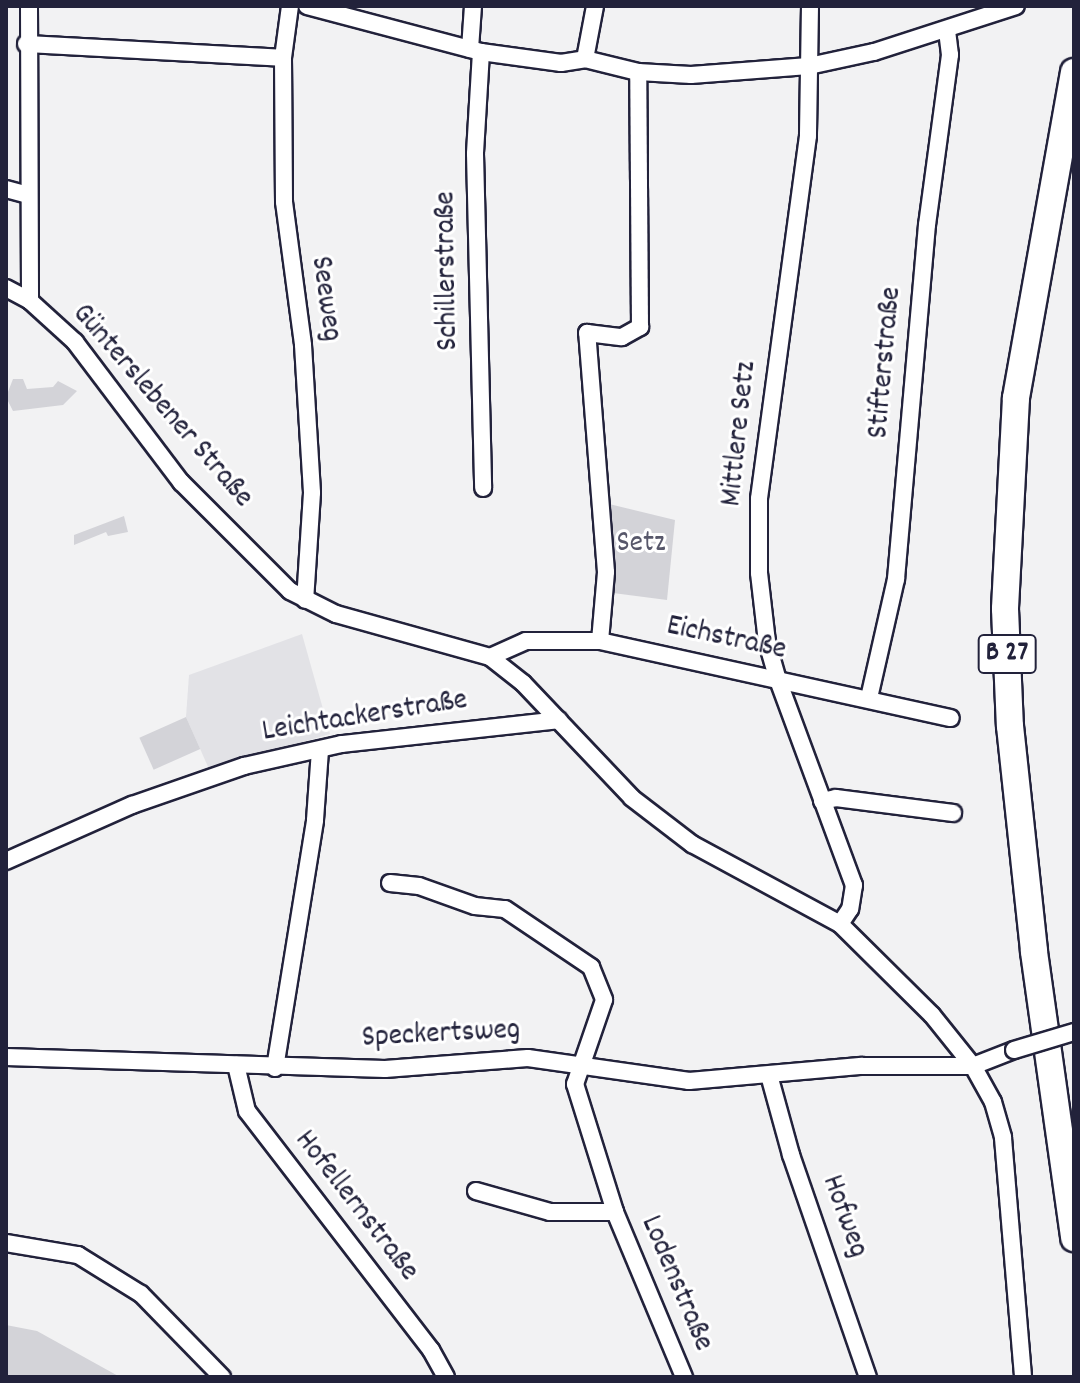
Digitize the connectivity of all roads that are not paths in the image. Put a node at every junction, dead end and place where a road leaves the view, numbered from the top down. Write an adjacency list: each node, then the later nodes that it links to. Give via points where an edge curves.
1 (29, 6): 9 (street)
2 (290, 6): 11 (street, Seeweg)
3 (307, 6): 10 (street)
4 (473, 6): 10 (street, Schillerstraße)
5 (595, 6): 12 (street)
6 (810, 6): 13 (street, Mittlere Setz)
7 (1016, 6): 8 (street)
8 (947, 31): 13 (street); 25 (street, Stifterstraße, via 950,55 927,225 896,579)
9 (26, 44): 11 (street); 17 (street)
10 (476, 51): 12 (street, via 561,63); 20 (street, Schillerstraße)
11 (283, 58): 21 (street, Seeweg, via 284,202 303,345 312,493)
12 (585, 59): 14 (street)
13 (809, 66): 14 (street, via 691,75); 24 (street, Mittlere Setz, via 806,158 759,499 759,573 767,642)
14 (638, 72): 22 (street, via 640,327 622,337 587,333 606,572)
15 (1074, 72): 43 (main road, B 27, via 1016,398 1005,609 1010,726 1034,952)
16 (6, 189): 17 (street)
17 (28, 195): 19 (street)
18 (6, 288): 19 (street, Günterslebener Straße)
19 (30, 301): 21 (street, Günterslebener Straße, via 75,342 181,482)
20 (483, 488)
21 (305, 600): 23 (street, Günterslebener Straße)
22 (600, 641): 23 (street, Eichstraße, via 526,641); 24 (street, Eichstraße)
23 (490, 657): 27 (street, Günterslebener Straße)
24 (778, 680): 25 (street, Eichstraße); 29 (street, Mittlere Setz)
25 (869, 698): 26 (street, Eichstraße)
26 (951, 718)
27 (559, 720): 28 (street, Leichtackerstraße); 33 (street, Günterslebener Straße, via 632,798 692,844)
28 (320, 750): 31 (street, Leichtackerstraße, via 244,766); 38 (street, via 315,820)
29 (822, 801): 30 (street, via 836,798); 33 (street, Mittlere Setz, via 854,885 850,909)
30 (953, 813)
31 (6, 861)
32 (390, 883): 39 (street, via 505,909 591,967 604,1000)
33 (840, 924): 37 (street, Günterslebener Straße, via 932,1015)
34 (1074, 1032): 37 (street, bridge)
35 (6, 1057): 36 (street, Speckertsweg)
36 (236, 1065): 38 (street, Speckertsweg); 46 (street, Hofellernstraße, via 247,1111 431,1350)
37 (973, 1066): 40 (street, Speckertsweg, via 862,1066); 49 (street, Günterslebener Straße, via 993,1102 1003,1138)
38 (275, 1068): 39 (street, Speckertsweg, via 385,1069 528,1058)
39 (580, 1068): 40 (street, Speckertsweg, via 674,1081); 42 (street, Lodenstraße, via 575,1084)
40 (769, 1075): 48 (street, Hofweg, via 791,1155)
41 (476, 1191): 42 (street, Lodenstraße, via 550,1212)
42 (615, 1212): 47 (street, Lodenstraße)
43 (1074, 1238)
44 (6, 1243): 45 (street, via 78,1255 141,1294)
45 (222, 1377)
46 (446, 1377)
47 (684, 1377)
48 (868, 1377)
49 (1023, 1377)

